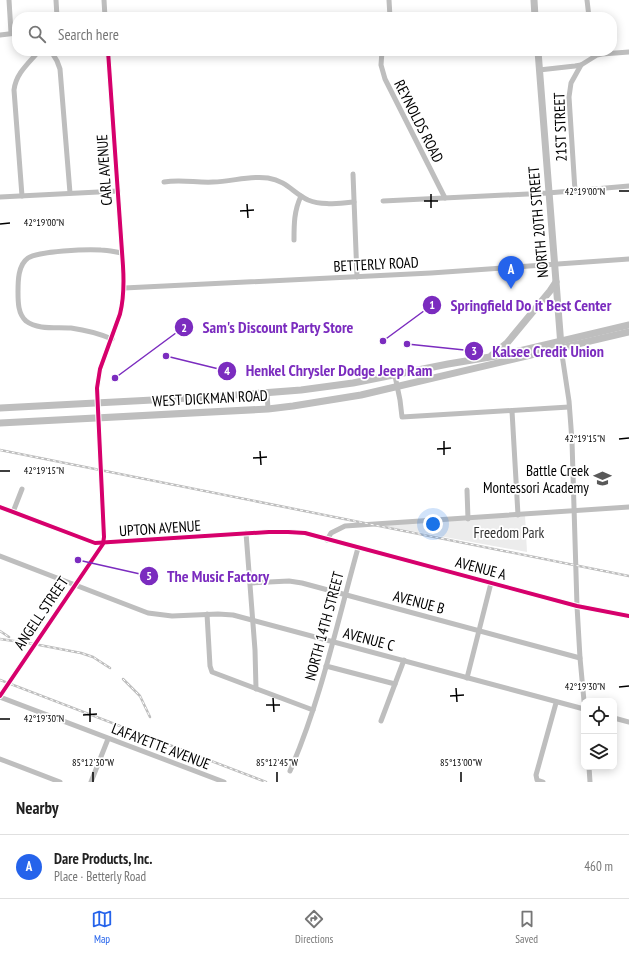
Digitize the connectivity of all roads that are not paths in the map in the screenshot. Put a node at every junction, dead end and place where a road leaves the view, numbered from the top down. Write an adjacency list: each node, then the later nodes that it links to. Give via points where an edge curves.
1 (9, 0): 12 (street)
2 (56, 0): 7 (street)
3 (104, 0): 8 (street)
4 (389, 0): 9 (street)
5 (534, 0): 10 (main road)
6 (587, 0): 11 (street)
7 (57, 12)
8 (105, 12)
9 (390, 12)
10 (535, 12)
11 (588, 12)
12 (12, 20)
13 (12, 33): 14 (street)
14 (0, 35)
15 (629, 52): 16 (street)
16 (617, 53)
17 (35, 56): 33 (street, via 18,76 14,90)
18 (54, 56): 31 (street, via 60,69)
19 (108, 56): 29 (street, CARL AVENUE)
20 (382, 56): 36 (street, REYNOLDS ROAD, via 385,79)
21 (538, 56): 25 (main road, NORTH 20TH STREET)
22 (597, 56): 23 (street)
23 (592, 58): 24 (street)
24 (581, 65): 25 (street); 30 (street, 21ST STREET, via 571,83 569,97)
25 (539, 70): 32 (main road, NORTH 20TH STREET)
26 (353, 174): 38 (street)
27 (164, 182): 34 (street, via 269,178 283,183)
28 (629, 186): 30 (street)
29 (118, 191): 31 (street); 40 (street, CARL AVENUE)
30 (575, 191): 32 (street)
31 (70, 193): 33 (street)
32 (548, 193): 36 (street); 42 (main road, NORTH 20TH STREET)
33 (22, 196): 35 (street)
34 (301, 196): 38 (street, via 322,203); 39 (street, via 295,212)
35 (0, 197)
36 (445, 198): 37 (street)
37 (383, 201)
38 (354, 202): 43 (street)
39 (294, 240)
40 (122, 253): 45 (street, CARL AVENUE); 49 (street, via 79,250 37,255 28,258 22,265 18,278 19,307 25,320 39,326 88,331)
41 (629, 259): 42 (street, BETTERLY ROAD)
42 (554, 264): 43 (street, BETTERLY ROAD); 44 (main road, NORTH 20TH STREET)
43 (357, 277): 45 (street, BETTERLY ROAD)
44 (556, 281): 46 (main road, NORTH 20TH STREET); 52 (main road, via 507,343)
45 (124, 288): 49 (street, CARL AVENUE, via 123,304)
46 (557, 291): 50 (main road, NORTH 20TH STREET); 51 (main road)
47 (629, 325): 50 (main road, WEST DICKMAN ROAD)
48 (629, 332): 50 (main road, WEST DICKMAN ROAD)
49 (112, 339): 57 (street, CARL AVENUE, via 99,373)
50 (561, 345): 51 (main road, WEST DICKMAN ROAD); 53 (main road, WEST DICKMAN ROAD); 58 (street, NORTH 20TH STREET)
51 (502, 355): 52 (main road, WEST DICKMAN ROAD); 53 (main road)
52 (489, 357): 54 (main road, WEST DICKMAN ROAD)
53 (494, 364): 55 (main road, WEST DICKMAN ROAD)
54 (395, 376): 55 (street); 56 (main road, WEST DICKMAN ROAD, via 308,390)
55 (397, 387): 60 (main road, WEST DICKMAN ROAD, via 327,401); 61 (street, via 402,417)
56 (267, 393): 57 (main road, WEST DICKMAN ROAD); 60 (street)
57 (97, 403): 59 (main road, WEST DICKMAN ROAD); 62 (street, CARL AVENUE)
58 (569, 407): 61 (street); 68 (street, NORTH 20TH STREET)
59 (0, 408)
60 (268, 409): 62 (main road, WEST DICKMAN ROAD)
61 (512, 411): 70 (street)
62 (98, 417): 63 (main road, WEST DICKMAN ROAD); 74 (street, CARL AVENUE, via 105,529)
63 (0, 423)
64 (22, 489): 69 (street)
65 (467, 490): 71 (street)
66 (0, 507): 69 (street, UPTON AVENUE)
67 (629, 508): 68 (street)
68 (574, 511): 70 (street); 81 (street, NORTH 20TH STREET)
69 (13, 512): 74 (street, UPTON AVENUE)
70 (518, 515): 71 (street)
71 (468, 518): 73 (street, via 346,526 331,532)
72 (246, 533): 73 (street, UPTON AVENUE, via 305,533); 74 (street, UPTON AVENUE); 77 (street)
73 (327, 540): 75 (street, AVENUE A)
74 (103, 544): 79 (street, ANGELL STREET)
75 (358, 548): 78 (street, AVENUE A); 80 (street, NORTH 14TH STREET)
76 (0, 556): 79 (street, AVENUE C)
77 (250, 583): 80 (street, AVENUE B, via 289,581); 84 (street)
78 (491, 583): 81 (street, AVENUE A); 85 (street)
79 (74, 584): 82 (street, AVENUE C, via 145,612 172,616); 93 (street, ANGELL STREET)
80 (345, 595): 85 (street, AVENUE B); 86 (street, NORTH 14TH STREET)
81 (577, 606): 83 (street, AVENUE A); 87 (street, NORTH 20TH STREET)
82 (207, 614): 84 (street, AVENUE C, via 226,614); 92 (street, via 211,670)
83 (629, 616)
84 (253, 620): 86 (street, AVENUE C); 92 (street)
85 (479, 631): 87 (street, AVENUE B); 90 (street)
86 (333, 642): 88 (street, AVENUE C); 89 (street, NORTH 14TH STREET)
87 (580, 658): 94 (street, NORTH 20TH STREET)
88 (404, 660): 90 (street, AVENUE C); 91 (street)
89 (326, 666): 91 (street); 97 (street, NORTH 14TH STREET)
90 (467, 678): 95 (street, AVENUE C)
91 (395, 684): 99 (street)
92 (256, 689): 97 (street)
93 (0, 697): 101 (street, LAFAYETTE AVENUE)
94 (584, 698)
95 (556, 703): 96 (street, AVENUE C); 108 (street, via 536,772 537,780)
96 (581, 708)
97 (313, 710): 104 (street, NORTH 14TH STREET)
98 (617, 719): 100 (street)
99 (381, 721)
100 (629, 722)
101 (108, 738): 106 (street); 107 (street, LAFAYETTE AVENUE)
102 (0, 759): 105 (street)
103 (589, 770): 109 (street)
104 (290, 771)
105 (60, 782)
106 (91, 782)
107 (224, 782)
108 (542, 782)
109 (590, 782)

